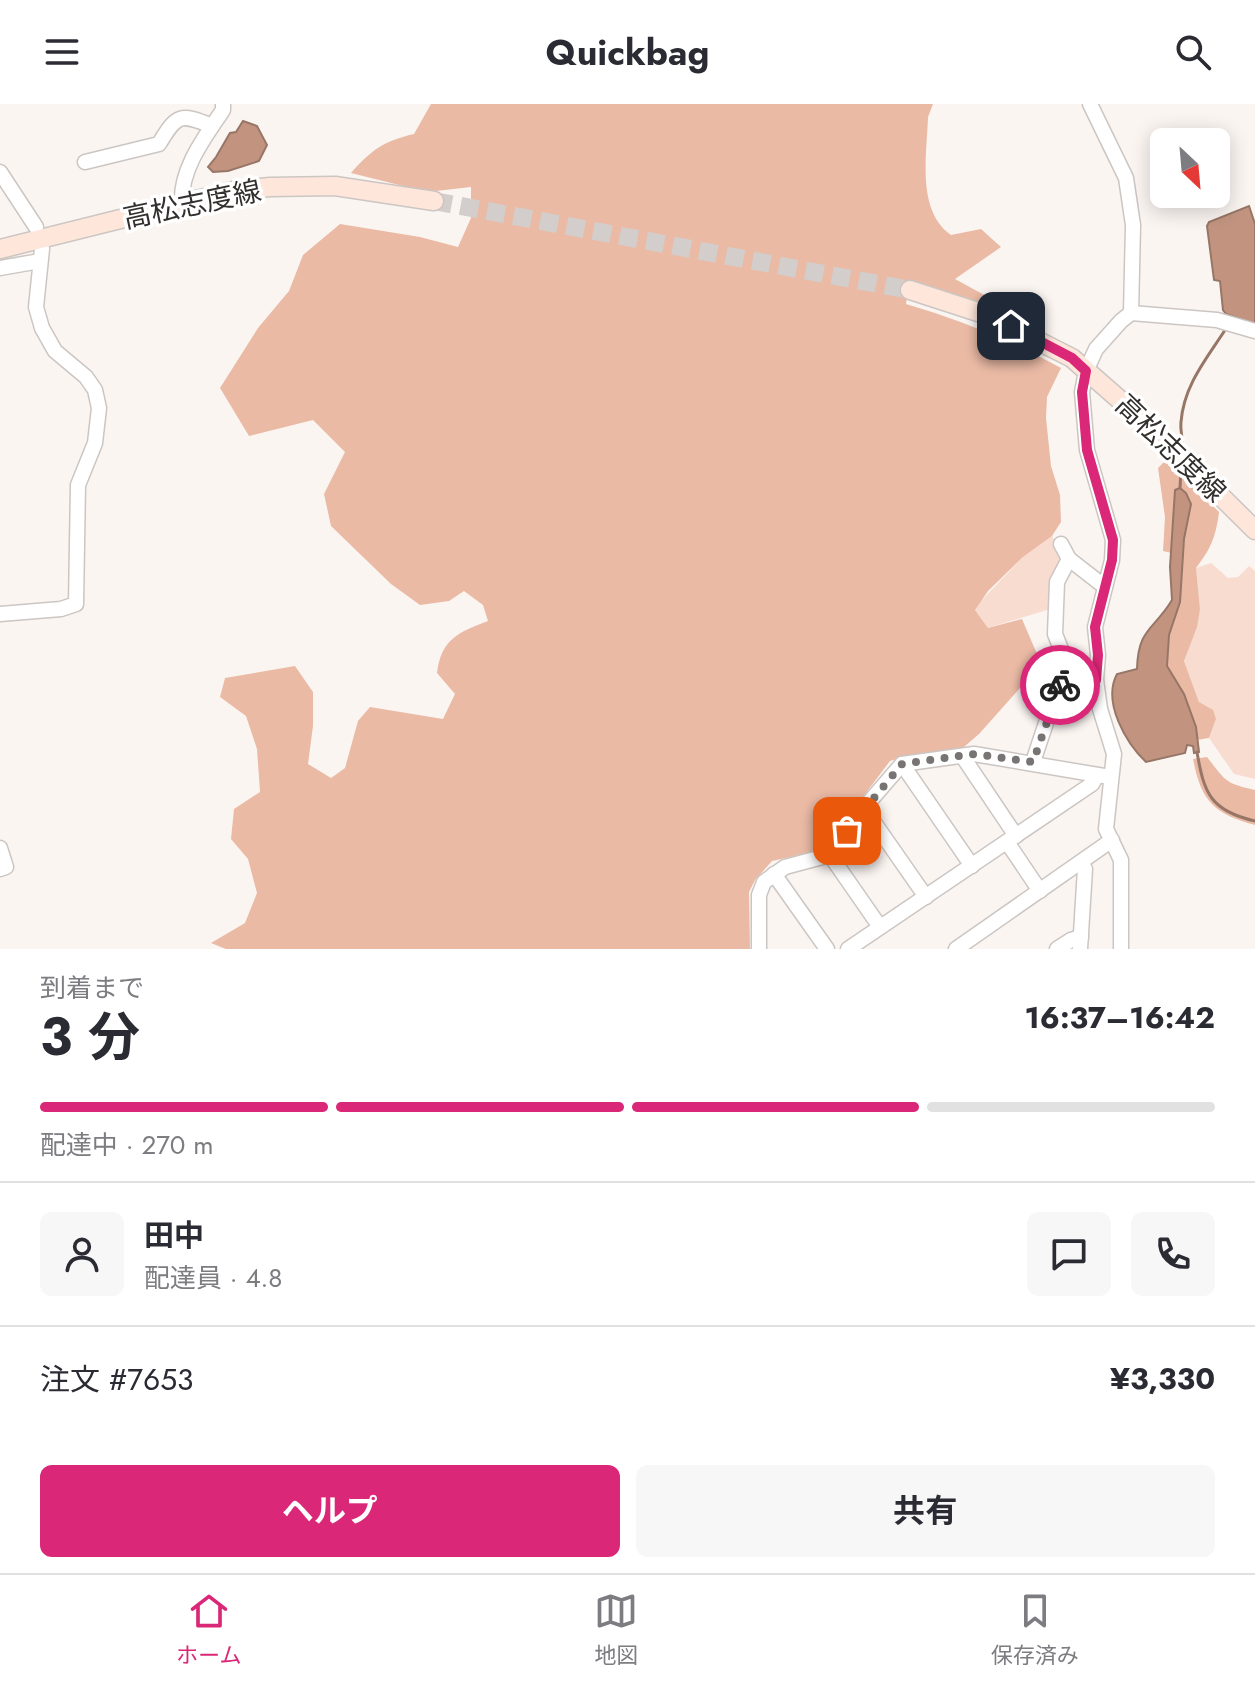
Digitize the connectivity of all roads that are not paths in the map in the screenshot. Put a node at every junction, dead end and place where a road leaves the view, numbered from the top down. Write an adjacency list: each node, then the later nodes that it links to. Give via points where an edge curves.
1 (223, 104): 3 (street)
2 (1090, 104): 12 (street, via 1126,178 1133,225)
3 (212, 126): 4 (street, via 189,116 178,118 159,144); 7 (street, via 186,173)
4 (85, 162)
5 (0, 172): 8 (street)
6 (434, 201): 7 (main road, 高松志度線, via 306,185 237,190)
7 (182, 203): 9 (main road, 高松志度線)
8 (36, 227)
9 (0, 249)
10 (0, 268): 19 (street, via 41,255 36,307 42,328 55,351 86,377 99,408 95,443 78,485 76,604)
11 (910, 290): 14 (main road, 高松志度線, via 987,315 1072,358)
12 (1131, 313): 13 (street, via 1217,320); 14 (street, via 1096,349)
13 (1255, 331)
14 (1086, 371): 15 (main road, 高松志度線); 18 (street, via 1082,392 1087,450 1113,540)
15 (1255, 530)
16 (1061, 544): 17 (street)
17 (1069, 559): 18 (street); 20 (street, via 1057,582 1055,634)
18 (1105, 587): 21 (street, via 1095,627)
19 (0, 614)
20 (1072, 677): 21 (street); 23 (street, via 1058,687)
21 (1096, 680): 25 (street, via 1114,754)
22 (963, 757): 23 (street); 24 (street); 27 (street)
23 (1033, 762): 25 (street)
24 (902, 764): 26 (street); 32 (street)
25 (1104, 776): 27 (street); 28 (street, via 1106,829)
26 (864, 808): 30 (street); 36 (street)
27 (1012, 839): 32 (street); 35 (street)
28 (1112, 840): 31 (street); 44 (street, via 1121,860)
29 (0, 848): 33 (street, via 6,867)
30 (830, 855): 34 (street); 37 (street)
31 (1081, 863): 35 (street); 38 (street)
32 (972, 866): 36 (street)
33 (0, 869)
34 (774, 874): 40 (street, via 759,895); 41 (street)
35 (1040, 891): 39 (street)
36 (926, 897): 37 (street)
37 (880, 927): 42 (street)
38 (1081, 943): 43 (street, via 1071,940)
39 (958, 948)
40 (759, 949)
41 (827, 949)
42 (848, 949)
43 (1057, 949)
44 (1121, 949)

